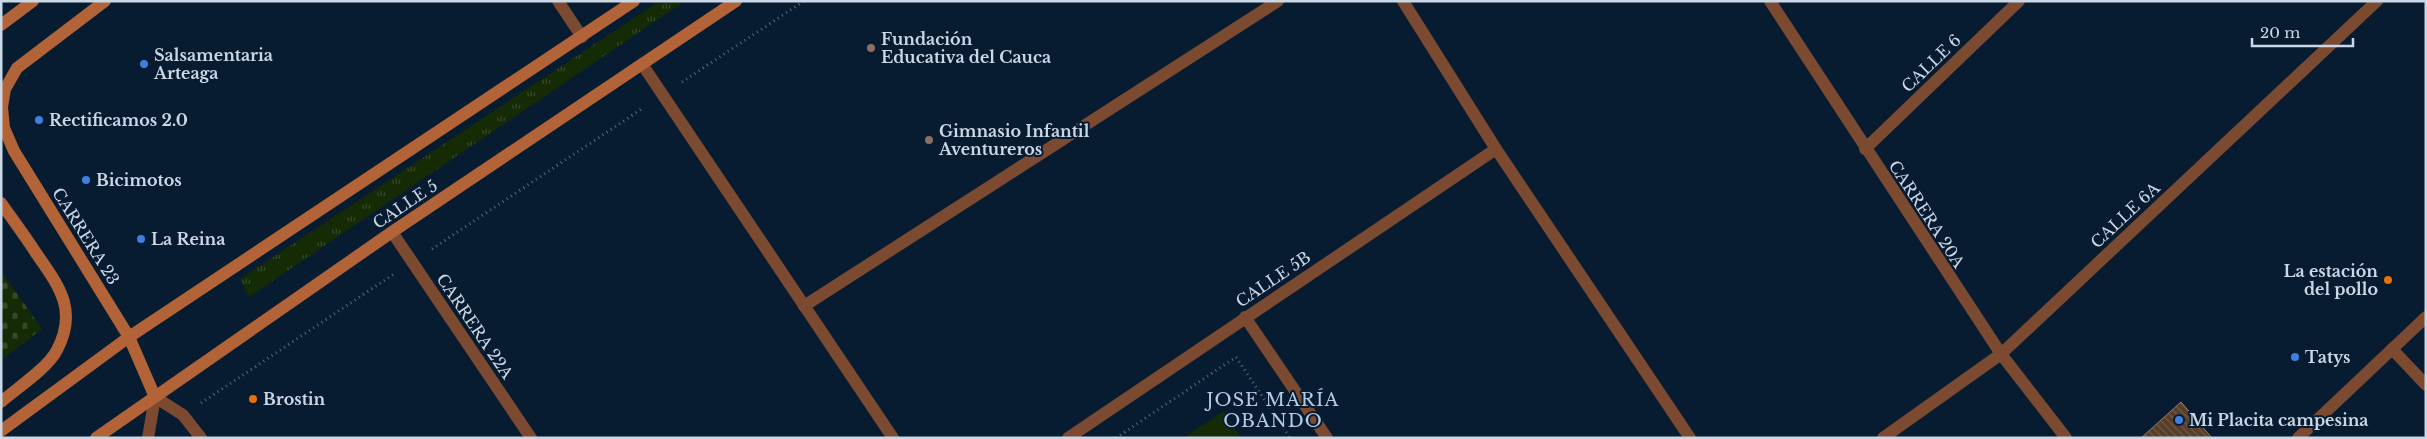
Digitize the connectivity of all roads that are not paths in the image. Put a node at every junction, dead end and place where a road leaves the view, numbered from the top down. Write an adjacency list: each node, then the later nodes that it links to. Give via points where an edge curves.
1 (33, 1): 11 (main road)
2 (105, 1): 21 (main road, CARRERA 23, via 17,68 5,89 2,107 4,128 14,151)
3 (558, 1): 12 (street)
4 (634, 1): 12 (main road)
5 (736, 1): 13 (main road, CALLE 5)
6 (1278, 1): 18 (street)
7 (1404, 1): 14 (street)
8 (1770, 1): 15 (street, CARRERA 20A)
9 (2019, 1): 15 (street, CALLE 6)
10 (2377, 1): 23 (street, CALLE 6A)
11 (1, 25)
12 (582, 37): 21 (main road)
13 (642, 64): 17 (main road, CALLE 5); 18 (street)
14 (1496, 149): 19 (street, CALLE 5B); 35 (street)
15 (1865, 149): 23 (street, CARRERA 20A)
16 (1, 203): 26 (main road, via 58,284 65,299 67,319 56,351)
17 (392, 232): 25 (main road, CALLE 5); 31 (street, CARRERA 22A)
18 (804, 306): 32 (street)
19 (1245, 317): 33 (street, CALLE 5B); 34 (street)
20 (2426, 317): 22 (street)
21 (129, 336): 25 (main road, CARRERA 23); 27 (main road)
22 (2392, 349): 24 (street); 38 (street)
23 (2001, 354): 36 (street, CALLE 6A); 37 (street, CARRERA 20A)
24 (2426, 385)
25 (155, 397): 28 (main road, CALLE 5); 29 (street); 30 (street, via 183,414)
26 (1, 402)
27 (1, 431)
28 (96, 438)
29 (148, 438)
30 (201, 438)
31 (531, 438)
32 (893, 438)
33 (1068, 438)
34 (1327, 438)
35 (1690, 438)
36 (1883, 438)
37 (2066, 438)
38 (2298, 438)

